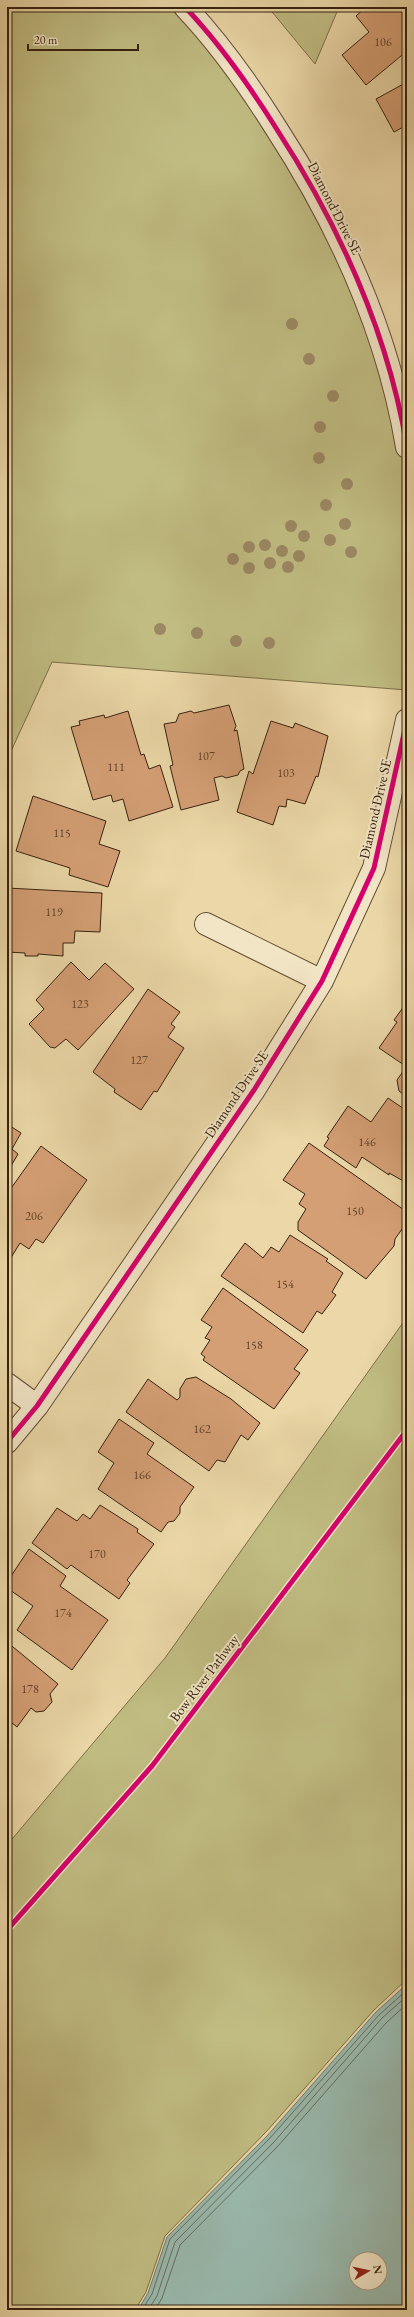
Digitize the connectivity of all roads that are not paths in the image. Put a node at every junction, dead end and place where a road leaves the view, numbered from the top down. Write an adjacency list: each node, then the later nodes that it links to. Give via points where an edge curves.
1 (185, 7): 2 (street, Diamond Drive SE, via 250,87 304,171 341,241 373,316 402,416)
2 (407, 447)
3 (407, 720): 5 (street, Diamond Drive SE, via 374,868)
4 (206, 924): 5 (street)
5 (322, 981): 7 (street, Diamond Drive SE, via 254,1090)
6 (7, 1384): 7 (street)
7 (37, 1406): 8 (street, Diamond Drive SE)
8 (7, 1442)

